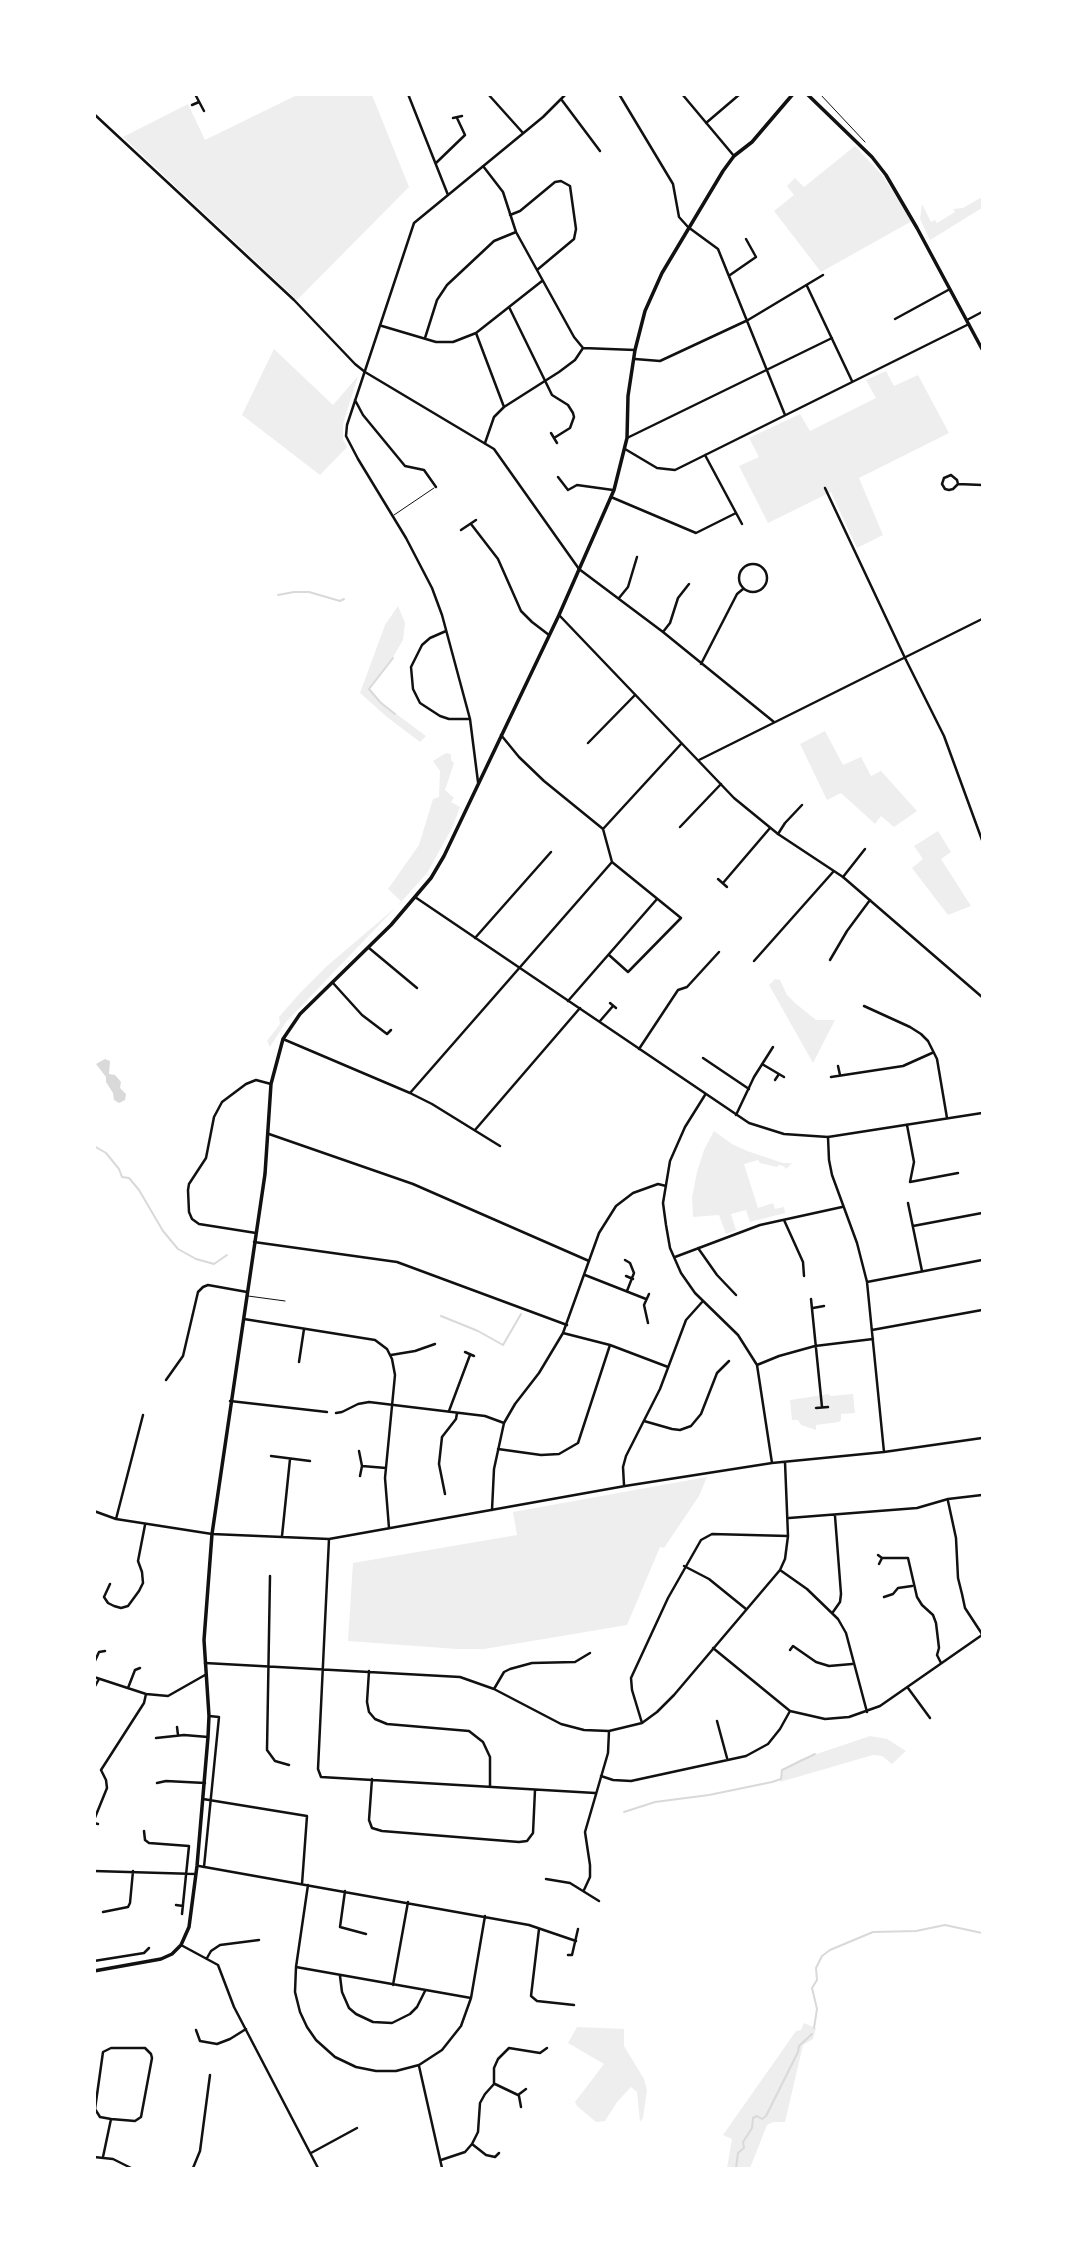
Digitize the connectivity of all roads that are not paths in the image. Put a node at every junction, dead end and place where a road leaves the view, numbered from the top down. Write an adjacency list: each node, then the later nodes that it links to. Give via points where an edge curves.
1 (195, 94): 12 (street)
2 (408, 94): 22 (street)
3 (488, 94): 18 (street)
4 (566, 94): 11 (street)
5 (619, 94): 26 (street, via 673,184 679,217)
6 (682, 94): 17 (street)
7 (740, 94): 17 (street)
8 (793, 94): 21 (main road)
9 (807, 94): 34 (main road, via 886,175)
10 (820, 94): 19 (lane)
11 (561, 99): 18 (street); 20 (street)
12 (199, 102): 13 (street); 14 (street)
13 (192, 105)
14 (204, 111)
15 (94, 114): 49 (street)
16 (457, 117): 22 (street, via 465,135)
17 (706, 123): 21 (street)
18 (523, 133): 23 (street)
19 (865, 142)
20 (600, 151)
21 (734, 156): 26 (main road)
22 (436, 163): 24 (street)
23 (483, 166): 24 (street); 25 (street, via 503,192)
24 (448, 195): 40 (street, via 411,227)
25 (510, 215): 27 (street); 29 (street, via 555,182 570,186 574,239)
26 (688, 227): 30 (street, via 718,249); 46 (main road, via 645,311)
27 (516, 232): 29 (street); 42 (street, via 494,241 447,285)
28 (746, 239): 30 (street, via 756,257)
29 (537, 270): 32 (street)
30 (730, 275): 38 (street)
31 (823, 275): 33 (street)
32 (542, 281): 35 (street); 44 (street)
33 (807, 286): 38 (street); 43 (street)
34 (950, 289): 37 (street); 39 (main road)
35 (509, 307): 41 (street); 50 (street)
36 (982, 312): 39 (street)
37 (895, 319)
38 (748, 320): 47 (street, via 660,360); 48 (street)
39 (968, 322): 45 (main road); 51 (street)
40 (380, 326): 42 (street); 49 (street)
41 (476, 333): 42 (street, via 453,342); 53 (street)
42 (425, 338)
43 (832, 338): 48 (street); 51 (street)
44 (583, 348): 46 (street); 50 (street, via 575,360)
45 (982, 349)
46 (635, 350): 47 (main road)
47 (634, 359): 57 (main road)
48 (766, 371): 54 (street); 57 (street)
49 (365, 372): 52 (street); 58 (street)
50 (544, 381): 53 (street); 56 (street, via 574,417 568,430)
51 (853, 382): 54 (street)
52 (355, 401): 65 (street, via 405,466 424,470); 70 (street, via 346,436)
53 (504, 407): 58 (street, via 494,417)
54 (785, 415): 61 (street)
55 (551, 433): 56 (street)
56 (554, 438): 59 (street)
57 (627, 438): 60 (main road)
58 (485, 443): 76 (street, via 501,458)
59 (557, 443)
60 (625, 449): 61 (street, via 657,468 676,470); 67 (main road)
61 (705, 455): 69 (street)
62 (558, 477): 67 (street, via 568,490 578,485)
63 (958, 484): 63 (street, via 951,475 942,484 949,490); 64 (street)
64 (982, 485)
65 (436, 487): 70 (lane)
66 (825, 488): 85 (street)
67 (614, 490): 68 (main road)
68 (610, 497): 69 (street, via 696,533); 76 (main road)
69 (736, 513): 73 (street)
70 (392, 516): 82 (street, via 432,588)
71 (475, 520): 72 (street)
72 (471, 524): 74 (street); 84 (street, via 498,559 521,611)
73 (741, 524)
74 (461, 530)
75 (637, 557): 79 (street, via 628,587)
76 (579, 569): 79 (street); 80 (main road)
77 (689, 584): 83 (street)
78 (743, 589): 78 (street, via 740,571 755,564 764,569 765,586 751,592); 86 (street)
79 (619, 598): 83 (street)
80 (559, 615): 84 (main road); 87 (street)
81 (982, 620): 85 (street)
82 (446, 631): 88 (street); 88 (street, via 422,645 411,667 413,689 420,703 440,716)
83 (663, 632): 86 (street)
84 (549, 635): 90 (main road)
85 (905, 658): 89 (street); 100 (street, via 944,736)
86 (701, 664): 89 (street)
87 (636, 695): 91 (street); 92 (street)
88 (470, 719): 95 (street)
89 (774, 722): 93 (street)
90 (501, 735): 95 (main road); 99 (street, via 544,781)
91 (588, 743)
92 (682, 743): 93 (street); 99 (street)
93 (699, 760): 94 (street)
94 (721, 784): 97 (street); 98 (street)
95 (478, 785): 111 (main road, via 444,856)
96 (802, 805): 101 (street)
97 (680, 827)
98 (770, 828): 101 (street); 109 (street)
99 (603, 829): 105 (street)
100 (981, 833): 102 (street)
101 (778, 834): 106 (street)
102 (982, 839)
103 (865, 849): 107 (street)
104 (551, 852): 114 (street)
105 (612, 862): 112 (street); 120 (street)
106 (833, 872): 107 (street); 119 (street)
107 (843, 877): 113 (street)
108 (719, 878): 109 (street)
109 (723, 883): 110 (street)
110 (727, 887)
111 (414, 897): 114 (street); 115 (main road)
112 (657, 899): 117 (street); 117 (street, via 681,918 628,972)
113 (870, 900): 118 (street); 123 (street)
114 (475, 938): 120 (street)
115 (369, 948): 121 (main road); 122 (street)
116 (719, 951): 132 (street, via 687,987 678,990)
117 (610, 955): 124 (street)
118 (830, 960)
119 (754, 961)
120 (520, 968): 124 (street); 144 (street)
121 (332, 981): 129 (street, via 362,1015 387,1034); 130 (main road)
122 (417, 988)
123 (982, 997)
124 (568, 1001): 127 (street)
125 (613, 1006): 128 (street)
126 (864, 1006): 133 (street, via 921,1034)
127 (580, 1008): 128 (street); 150 (street)
128 (600, 1021): 132 (street)
129 (391, 1030)
130 (283, 1039): 142 (main road); 144 (street)
131 (773, 1047): 135 (street)
132 (639, 1049): 145 (street)
133 (934, 1052): 138 (street, via 903,1066); 148 (street)
134 (703, 1058): 143 (street)
135 (762, 1063): 137 (street); 143 (street)
136 (838, 1066): 138 (street)
137 (779, 1074): 139 (street); 141 (street)
138 (840, 1075): 140 (street)
139 (783, 1077)
140 (831, 1077)
141 (775, 1080)
142 (271, 1084): 151 (main road); 161 (street, via 256,1080 222,1102 214,1117 206,1158 188,1190 189,1212 199,1224)
143 (749, 1089): 147 (street)
144 (410, 1093): 150 (street)
145 (705, 1095): 147 (street); 155 (street, via 670,1161)
146 (982, 1113): 148 (street)
147 (736, 1115): 152 (street, via 784,1134)
148 (947, 1119): 149 (street)
149 (907, 1125): 152 (street); 154 (street, via 914,1162 911,1182)
150 (475, 1130): 153 (street)
151 (269, 1134): 161 (main road); 167 (street, via 413,1184)
152 (828, 1137): 157 (street, via 829,1160)
153 (500, 1146)
154 (958, 1173)
155 (666, 1186): 164 (street, via 663,1203); 167 (street, via 646,1187 616,1206)
156 (908, 1203): 160 (street)
157 (843, 1206): 159 (street); 173 (street)
158 (982, 1213): 160 (street)
159 (783, 1219): 163 (street); 171 (street, via 803,1262)
160 (913, 1226): 168 (street)
161 (256, 1233): 162 (main road)
162 (254, 1242): 175 (main road); 187 (street, via 397,1262)
163 (698, 1248): 164 (street); 177 (street)
164 (675, 1257): 181 (street, via 681,1273)
165 (625, 1260): 172 (street, via 634,1273)
166 (982, 1260): 168 (street)
167 (589, 1261): 169 (street)
168 (922, 1271): 173 (street)
169 (585, 1275): 174 (street); 187 (street)
170 (626, 1276): 172 (street)
171 (804, 1276)
172 (632, 1279): 174 (street)
173 (867, 1282): 189 (street)
174 (627, 1291): 178 (street)
175 (247, 1294): 180 (lane); 185 (main road); 201 (street, via 208,1286 198,1292 183,1356)
176 (649, 1294): 178 (street)
177 (736, 1295)
178 (646, 1299): 186 (street)
179 (811, 1299): 183 (street)
180 (285, 1301)
181 (703, 1301): 199 (street, via 738,1335); 200 (street, via 686,1320)
182 (824, 1306): 183 (street)
183 (812, 1308): 194 (street)
184 (982, 1310): 189 (street)
185 (243, 1318): 188 (street); 202 (main road)
186 (648, 1323)
187 (566, 1325): 190 (street)
188 (304, 1329): 196 (street, via 375,1340); 198 (street)
189 (872, 1330): 191 (street)
190 (563, 1333): 193 (street); 213 (street)
191 (873, 1339): 194 (street); 217 (street)
192 (435, 1343): 196 (street)
193 (610, 1345): 200 (street); 215 (street, via 578,1443 559,1454)
194 (815, 1346): 199 (street); 204 (street)
195 (466, 1352): 208 (street, via 472,1356)
196 (391, 1355): 203 (street)
197 (729, 1361): 212 (street, via 717,1373 701,1414 691,1426 672,1430)
198 (299, 1362)
199 (757, 1365): 222 (street)
200 (668, 1367): 212 (street)
201 (166, 1380)
202 (230, 1401): 207 (street); 237 (main road)
203 (393, 1405): 208 (street); 209 (street, via 369,1402); 224 (street)
204 (822, 1407): 205 (street); 206 (street)
205 (828, 1407)
206 (816, 1408)
207 (327, 1412)
208 (449, 1412): 210 (street)
209 (336, 1413)
210 (457, 1413): 213 (street); 227 (street, via 442,1437 439,1464)
211 (143, 1415): 234 (street)
212 (644, 1421): 226 (street, via 626,1456)
213 (504, 1423): 215 (street)
214 (982, 1438): 217 (street)
215 (497, 1448): 230 (street)
216 (359, 1451): 223 (street)
217 (884, 1451): 221 (street)
218 (271, 1457): 219 (street)
219 (290, 1459): 220 (street); 238 (street)
220 (310, 1461)
221 (785, 1462): 222 (street); 233 (street)
222 (772, 1463): 226 (street)
223 (362, 1466): 224 (street); 225 (street)
224 (386, 1468): 236 (street)
225 (360, 1476)
226 (625, 1486): 230 (street)
227 (445, 1494)
228 (982, 1495): 229 (street)
229 (948, 1499): 232 (street, via 917,1508); 254 (street, via 961,1594)
230 (492, 1510): 236 (street)
231 (94, 1511): 234 (street)
232 (835, 1516): 233 (street); 253 (street, via 841,1594)
233 (789, 1518): 239 (street)
234 (116, 1520): 235 (street)
235 (145, 1524): 237 (street); 249 (street, via 138,1561 143,1583 139,1591 121,1608)
236 (389, 1528): 240 (street)
237 (212, 1534): 238 (street); 260 (main road)
238 (282, 1536): 240 (street)
239 (788, 1536): 244 (street, via 712,1534 701,1540); 245 (street)
240 (329, 1539): 266 (street)
241 (878, 1555): 242 (street)
242 (882, 1558): 243 (street); 248 (street, via 908,1559)
243 (879, 1564)
244 (684, 1566): 252 (street, via 709,1579); 282 (street, via 631,1678)
245 (780, 1570): 252 (street); 253 (street)
246 (270, 1576): 263 (street)
247 (110, 1584): 249 (street)
248 (913, 1586): 250 (street); 262 (street, via 936,1623)
249 (104, 1597): 251 (street)
250 (884, 1597)
251 (97, 1599)
252 (746, 1609): 255 (street)
253 (833, 1612): 261 (street, via 846,1633)
254 (982, 1634): 262 (street)
255 (713, 1648): 277 (street); 282 (street, via 674,1695)
256 (790, 1650): 261 (street, via 793,1646 829,1666)
257 (105, 1651): 259 (street, via 98,1650)
258 (594, 1656): 275 (street, via 589,1651 575,1662 516,1667 504,1672)
259 (94, 1663)
260 (205, 1663): 263 (street); 269 (main road)
261 (853, 1664): 278 (street)
262 (941, 1664): 273 (street)
263 (267, 1665): 266 (street); 291 (street, via 267,1750 275,1761)
264 (133, 1666): 267 (street)
265 (140, 1668): 267 (street)
266 (322, 1668): 268 (street); 295 (street, via 319,1774)
267 (135, 1670): 274 (street)
268 (369, 1671): 275 (street, via 460,1677); 298 (street, via 367,1702 375,1719 468,1731 482,1742 490,1757)
269 (206, 1675): 276 (street, via 168,1696); 279 (main road)
270 (94, 1677): 271 (street)
271 (99, 1679): 272 (street); 274 (street)
272 (94, 1688)
273 (908, 1688): 278 (street); 280 (street)
274 (127, 1689): 276 (street)
275 (494, 1689): 284 (street, via 561,1724)
276 (146, 1694): 292 (street)
277 (790, 1711): 278 (street, via 824,1719); 290 (street, via 763,1749)
278 (867, 1712)
279 (209, 1716): 286 (main road); 289 (street, via 219,1717)
280 (930, 1718)
281 (717, 1721): 290 (street)
282 (642, 1723): 284 (street)
283 (177, 1727): 285 (street)
284 (609, 1731): 294 (street)
285 (178, 1735): 286 (street); 287 (street)
286 (208, 1737): 288 (main road)
287 (156, 1738)
288 (207, 1753): 289 (street); 297 (main road)
289 (216, 1754): 302 (street)
290 (727, 1760): 294 (street, via 631,1781)
291 (289, 1765)
292 (101, 1770): 293 (street); 303 (street, via 107,1788)
293 (95, 1773)
294 (601, 1776): 300 (street)
295 (372, 1779): 298 (street); 299 (street, via 372,1828 519,1842 533,1833)
296 (157, 1783): 297 (street)
297 (205, 1783): 301 (main road)
298 (490, 1787): 299 (street)
299 (535, 1790): 300 (street)
300 (594, 1793): 315 (street, via 585,1832 590,1877)
301 (203, 1799): 302 (street); 305 (main road)
302 (212, 1801): 306 (street); 312 (street, via 307,1816)
303 (96, 1823)
304 (144, 1831): 309 (street, via 149,1843 189,1846)
305 (197, 1866): 306 (street); 310 (main road)
306 (204, 1867): 312 (street)
307 (94, 1871): 308 (street)
308 (132, 1871): 309 (street); 318 (street)
309 (186, 1873): 310 (street); 320 (street)
310 (196, 1874): 332 (main road, via 189,1927)
311 (546, 1879): 315 (street, via 559,1879)
312 (302, 1884): 313 (street)
313 (308, 1885): 314 (street); 337 (street)
314 (345, 1891): 317 (street); 329 (street, via 340,1927)
315 (584, 1891): 316 (street)
316 (599, 1901)
317 (408, 1902): 325 (street); 340 (street)
318 (129, 1905): 321 (street); 322 (street)
319 (176, 1905): 320 (street)
320 (183, 1906): 324 (street)
321 (135, 1909)
322 (110, 1910): 323 (street); 326 (street)
323 (103, 1912)
324 (183, 1914)
325 (485, 1916): 327 (street); 342 (street)
326 (111, 1918)
327 (539, 1927): 331 (street); 343 (street, via 531,1996 537,2001)
328 (578, 1929): 331 (street)
329 (366, 1934)
330 (259, 1941): 335 (street, via 220,1945)
331 (576, 1941): 334 (street)
332 (181, 1945): 335 (street); 338 (main road, via 161,1959)
333 (149, 1948): 336 (street, via 144,1953)
334 (568, 1955)
335 (207, 1958): 344 (street, via 218,1965)
336 (94, 1961)
337 (296, 1968): 339 (street); 349 (street, via 300,2012 316,2040 335,2057 376,2071)
338 (94, 1971)
339 (340, 1976): 340 (street); 341 (street, via 349,2008 373,2022 393,2023 410,2014)
340 (393, 1985): 341 (street)
341 (425, 1992): 342 (street)
342 (471, 1998): 349 (street, via 461,2026 442,2050)
343 (574, 2005)
344 (246, 2029): 346 (street, via 217,2044); 358 (street)
345 (196, 2030): 346 (street)
346 (200, 2041): 347 (street)
347 (199, 2047)
348 (547, 2048): 351 (street, via 540,2053 509,2048 494,2068)
349 (419, 2065): 363 (street)
350 (210, 2075): 366 (street, via 200,2151)
351 (494, 2084): 353 (street); 357 (street, via 480,2103 478,2132)
352 (526, 2089): 353 (street)
353 (518, 2095): 354 (street)
354 (521, 2107)
355 (111, 2119): 355 (street, via 100,2117 95,2109 103,2052 145,2048 152,2058 142,2117 135,2121); 361 (street)
356 (357, 2128): 358 (street)
357 (472, 2144): 362 (street); 363 (street, via 465,2152)
358 (312, 2153): 367 (street)
359 (499, 2153): 362 (street)
360 (94, 2157): 361 (street)
361 (103, 2157): 365 (street)
362 (495, 2157): 364 (street)
363 (440, 2160): 368 (street)
364 (496, 2163)
365 (131, 2168)
366 (193, 2168)
367 (318, 2168)
368 (442, 2168)

